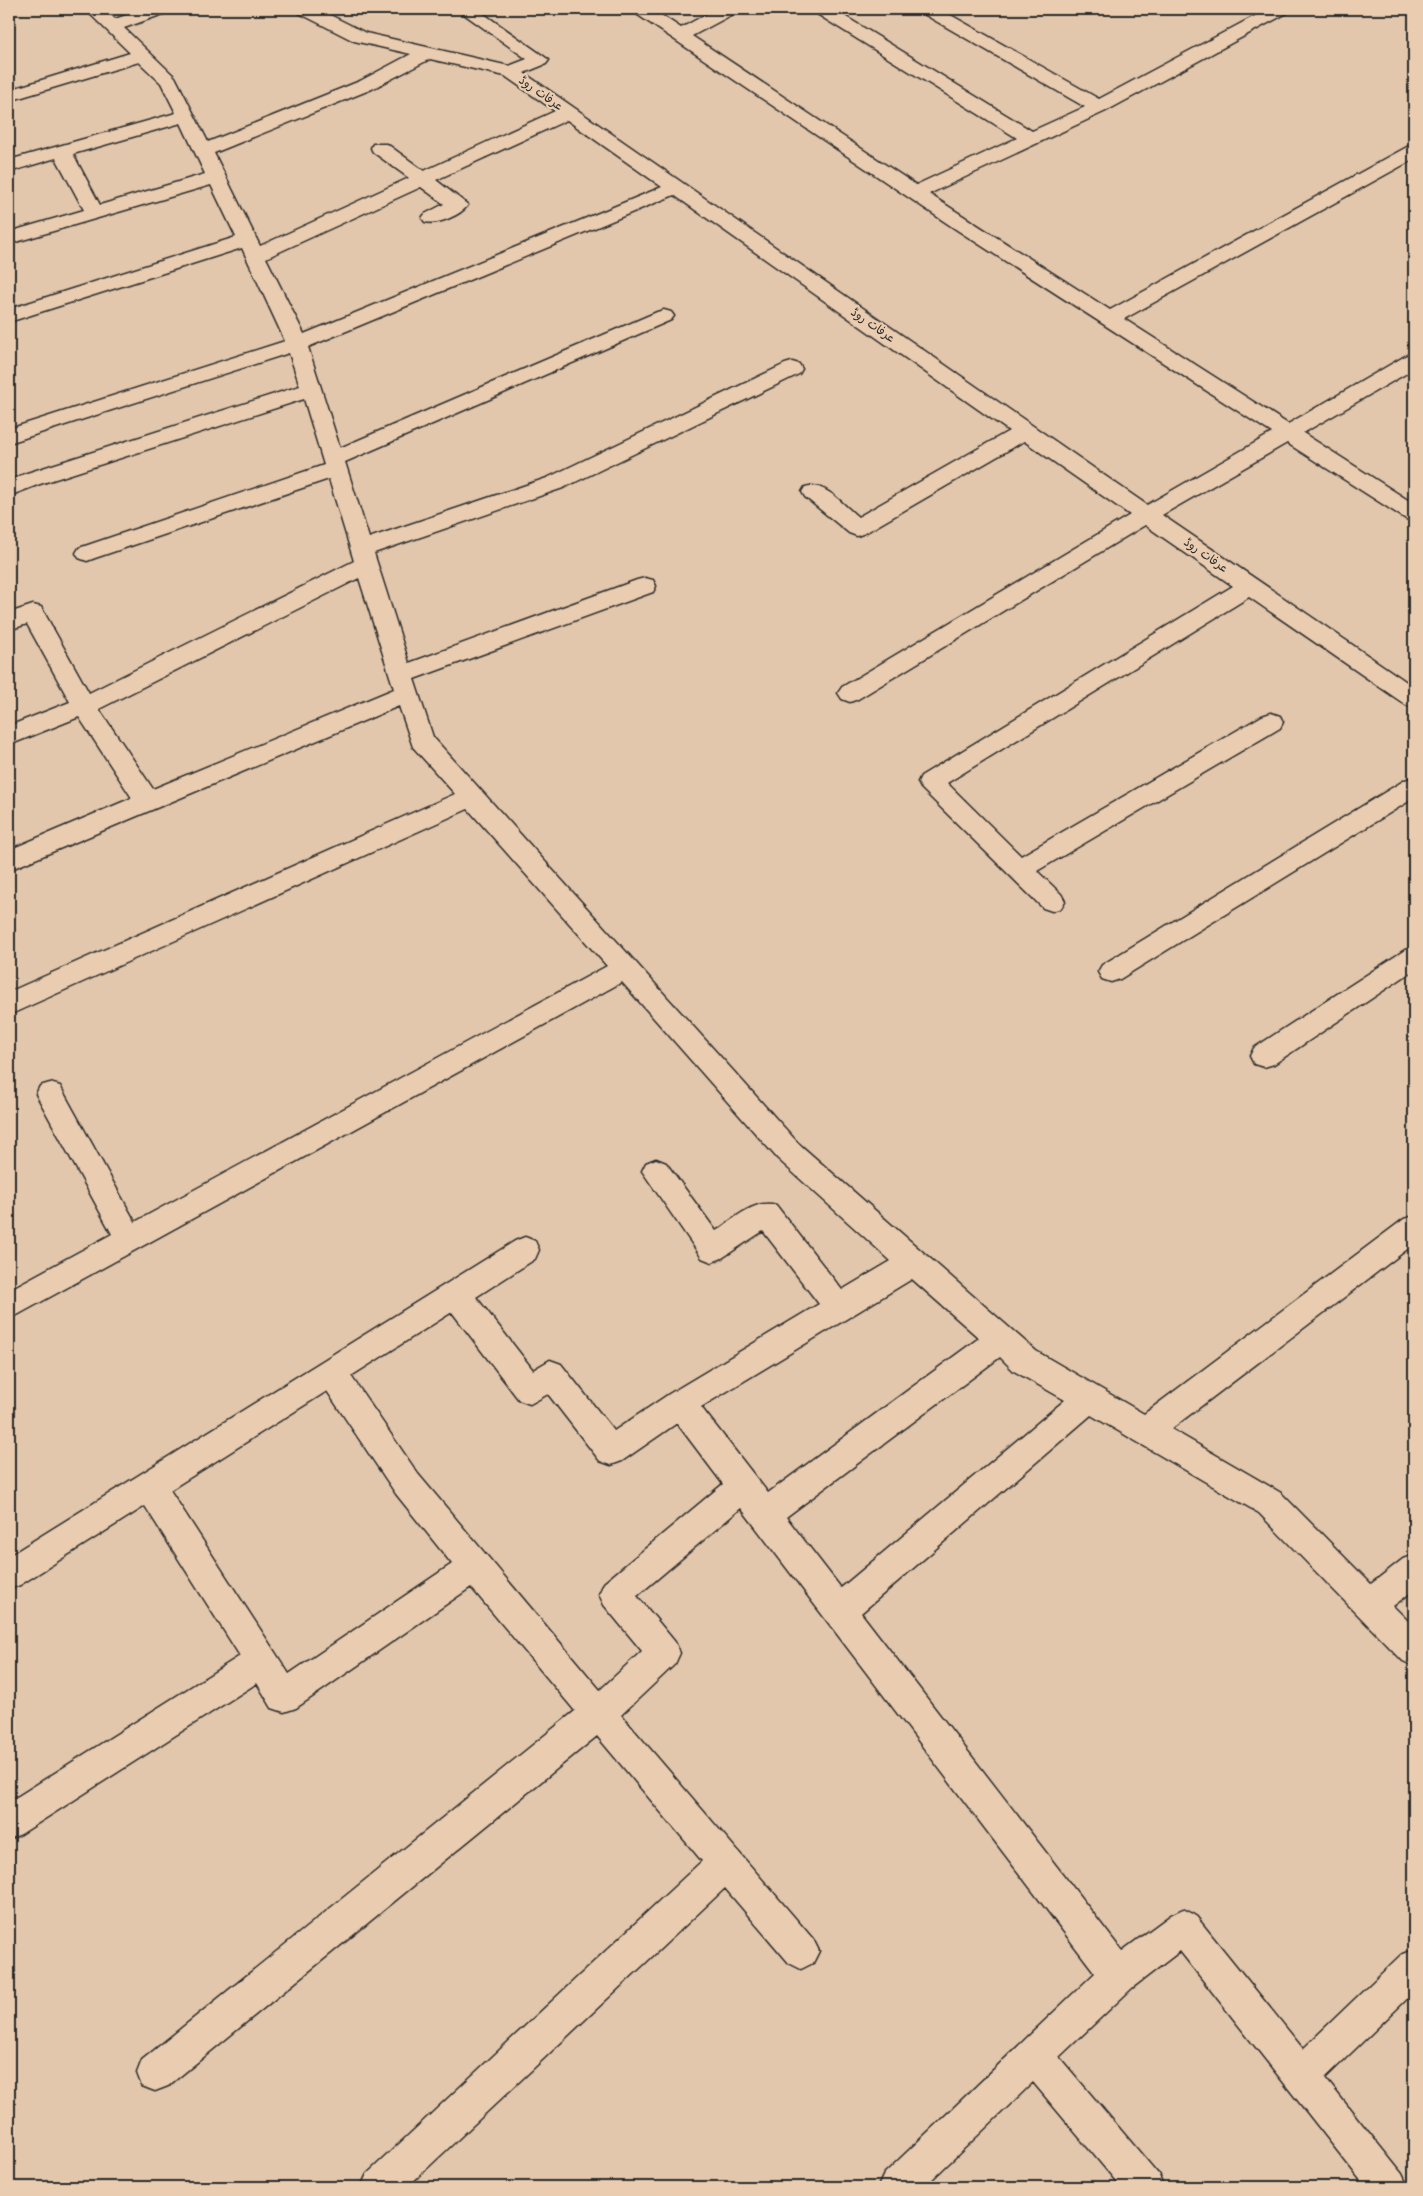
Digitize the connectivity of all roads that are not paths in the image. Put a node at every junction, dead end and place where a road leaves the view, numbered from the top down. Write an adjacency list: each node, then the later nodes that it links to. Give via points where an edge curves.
1 (94, 9): 10 (street)
2 (160, 9): 10 (street)
3 (305, 9): 12 (street, عرفات روڈ, via 360,38)
4 (466, 9): 14 (street, via 540,60)
5 (641, 9): 11 (street)
6 (729, 9): 11 (street)
7 (928, 9): 16 (street)
8 (1281, 9): 16 (street)
9 (823, 10): 19 (street)
10 (112, 26): 13 (street)
11 (680, 35): 28 (street)
12 (427, 53): 14 (street, عرفات روڈ); 21 (street, via 366,85)
13 (142, 55): 15 (street); 18 (street, via 170,81)
14 (511, 72): 17 (street, عرفات روڈ)
15 (9, 96)
16 (1099, 107): 19 (street)
17 (569, 112): 26 (street); 27 (street, عرفات روڈ)
18 (186, 116): 21 (street); 22 (street)
19 (1032, 139): 28 (street)
20 (380, 148): 26 (street)
21 (204, 150): 25 (street)
22 (62, 151): 24 (street); 29 (street)
23 (1414, 151): 35 (street)
24 (9, 166)
25 (216, 177): 29 (street); 32 (street)
26 (423, 179): 30 (street, via 458,206); 32 (street)
27 (678, 188): 36 (street); 40 (street, عرفات روڈ)
28 (915, 193): 35 (street)
29 (95, 213): 31 (street)
30 (432, 218)
31 (9, 238)
32 (252, 248): 33 (street); 36 (street)
33 (9, 316)
34 (664, 316): 43 (street)
35 (1110, 319): 41 (street)
36 (297, 344): 39 (street); 42 (street)
37 (1414, 360): 41 (street)
38 (792, 369): 49 (street, via 555,483)
39 (311, 390): 43 (street); 44 (street)
40 (1025, 431): 45 (street, via 857,528); 46 (street, عرفات روڈ)
41 (1287, 433): 46 (street); 47 (street)
42 (9, 436)
43 (334, 464): 48 (street); 49 (street)
44 (9, 489)
45 (813, 492)
46 (1146, 514): 51 (street, عرفات روڈ); 54 (street)
47 (1414, 514)
48 (88, 553)
49 (364, 557): 53 (street); 56 (street)
50 (645, 586): 53 (street)
51 (1250, 586): 55 (street, عرفات روڈ); 63 (street, via 930,782)
52 (9, 622): 56 (street, via 32,613)
53 (404, 684): 60 (street, via 422,741); 61 (street)
54 (850, 693)
55 (1414, 699)
56 (84, 706): 58 (street); 61 (street)
57 (1271, 722): 63 (street)
58 (9, 736)
59 (1414, 786): 67 (street)
60 (472, 797): 66 (street); 68 (street)
61 (148, 802): 62 (street)
62 (9, 860)
63 (1019, 869): 64 (street)
64 (1052, 901)
65 (1414, 957): 69 (street)
66 (625, 968): 73 (street); 75 (street, via 788,1151)
67 (1111, 972)
68 (9, 1004)
69 (1264, 1056)
70 (50, 1094): 73 (street)
71 (656, 1171): 78 (street, via 712,1249 766,1214)
72 (1414, 1228): 83 (street)
73 (130, 1239): 77 (street)
74 (525, 1250): 76 (street)
75 (914, 1262): 78 (street); 79 (street)
76 (456, 1294): 80 (street); 82 (street, via 530,1390 550,1374 611,1451)
77 (9, 1305)
78 (839, 1308): 82 (street)
79 (1001, 1339): 81 (street, via 1026,1361); 86 (street)
80 (331, 1372): 84 (street); 87 (street, via 407,1484)
81 (1089, 1398): 83 (street); 91 (street)
82 (680, 1404): 85 (street)
83 (1146, 1430): 90 (street, via 1270,1503)
84 (150, 1485): 89 (street); 93 (street)
85 (743, 1487): 86 (street); 94 (street, via 615,1594 664,1653)
86 (765, 1514): 91 (street)
87 (474, 1567): 93 (street, via 284,1696); 94 (street)
88 (1414, 1570): 90 (street)
89 (9, 1574)
90 (1370, 1605): 92 (street)
91 (839, 1611): 99 (street)
92 (1414, 1650)
93 (261, 1660): 95 (street)
94 (599, 1713): 96 (street); 101 (street)
95 (9, 1822)
96 (726, 1863): 97 (street); 103 (street)
97 (801, 1951)
98 (1414, 1968): 102 (street)
99 (1119, 1975): 100 (street); 102 (street, via 1183,1928)
100 (1035, 2056): 104 (street); 105 (street)
101 (155, 2073)
102 (1301, 2076): 106 (street)
103 (380, 2187)
104 (897, 2187)
105 (1145, 2187)
106 (1389, 2187)

